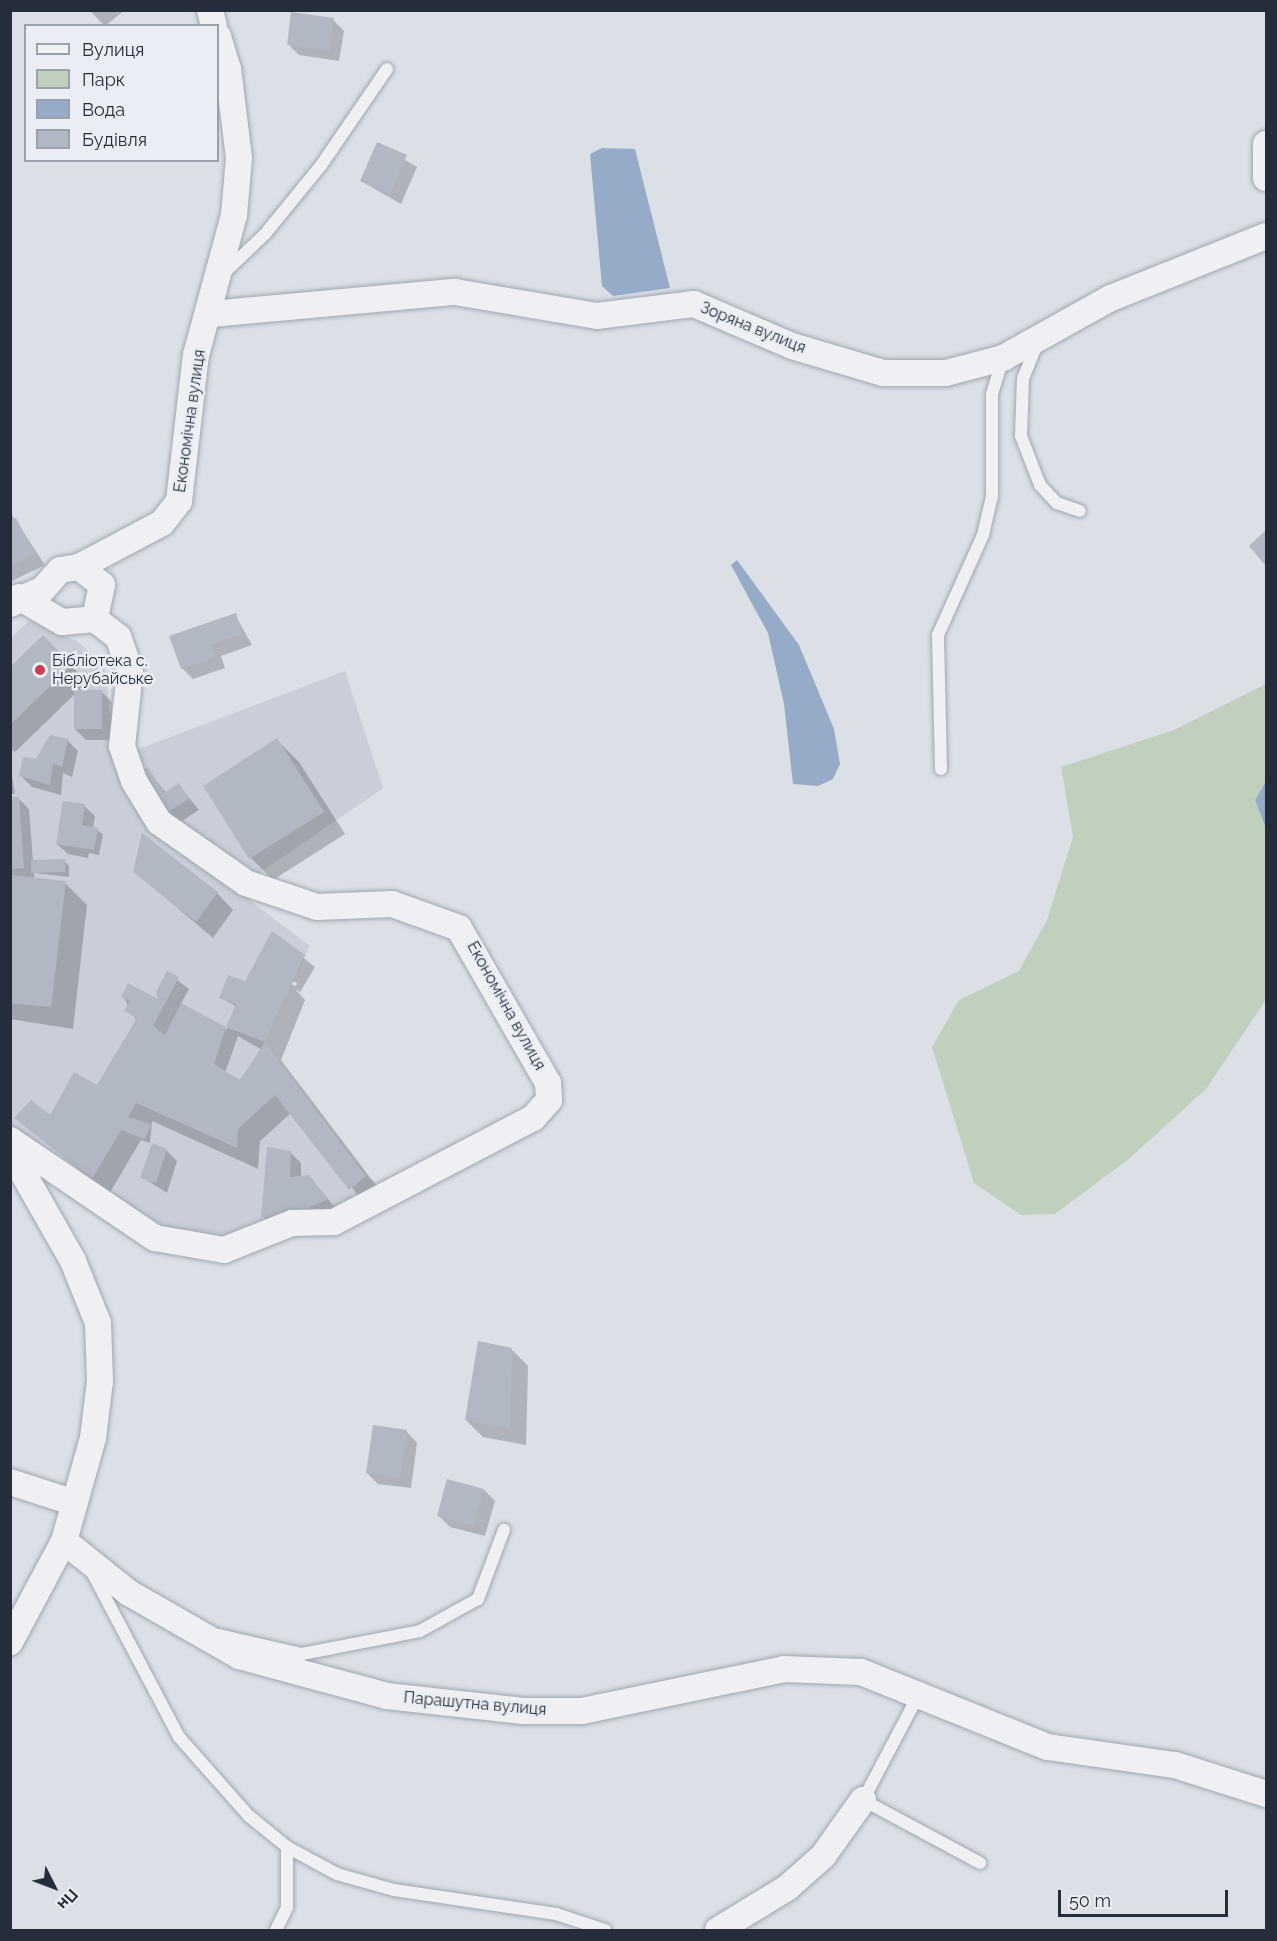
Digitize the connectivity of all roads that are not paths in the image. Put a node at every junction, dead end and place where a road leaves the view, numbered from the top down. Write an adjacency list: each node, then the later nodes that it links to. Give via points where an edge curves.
1 (219, 39): 6 (street, Економічна вулиця, via 228,69 239,158 234,215)
2 (387, 69): 6 (lane, via 322,165 266,234)
3 (1266, 144): 4 (street)
4 (1266, 178)
5 (1266, 236): 8 (street, Зоряна вулиця, via 1111,297)
6 (220, 276): 7 (street, Економічна вулиця)
7 (211, 314): 9 (street, Зоряна вулиця, via 454,292 597,316 694,304 792,346 883,373 964,371); 11 (street, Економічна вулиця, via 196,356 175,509 162,523)
8 (1042, 333): 9 (street, Зоряна вулиця); 10 (lane, via 1023,378 1021,436 1040,485 1057,502)
9 (1003, 358): 14 (lane, via 992,394 992,497 983,535 939,634)
10 (1080, 512)
11 (79, 567): 12 (street, Економічна вулиця, via 49,577); 13 (street, via 102,585)
12 (29, 600): 13 (street, via 62,622)
13 (95, 619): 15 (street, Економічна вулиця, via 118,637 130,671 122,746 134,781 159,822 246,883 317,907 393,903 459,928 548,1083 549,1100 532,1118 334,1222 292,1223 224,1250 155,1238)
14 (941, 769)
15 (10, 1140)
16 (10, 1150): 18 (street, via 73,1261 98,1323 100,1381 93,1438)
17 (10, 1482): 18 (street)
18 (75, 1503): 20 (street)
19 (504, 1530): 21 (lane, via 478,1599 420,1630 302,1654)
20 (73, 1547): 21 (street, Парашутна вулиця, via 129,1593); 22 (street); 26 (lane, via 179,1737 249,1816)
21 (188, 1628): 23 (street, Парашутна вулиця, via 239,1656 387,1696 523,1711 582,1711 784,1668 861,1672)
22 (10, 1642)
23 (920, 1693): 24 (street, Парашутна вулиця, via 1048,1747 1175,1765); 25 (lane)
24 (1266, 1794)
25 (863, 1800): 27 (lane); 30 (street, via 823,1856 787,1888)
26 (287, 1847): 28 (lane, via 287,1907); 29 (lane, via 337,1874 394,1890 556,1914)
27 (980, 1863)
28 (276, 1930)
29 (605, 1930)
30 (718, 1930)

